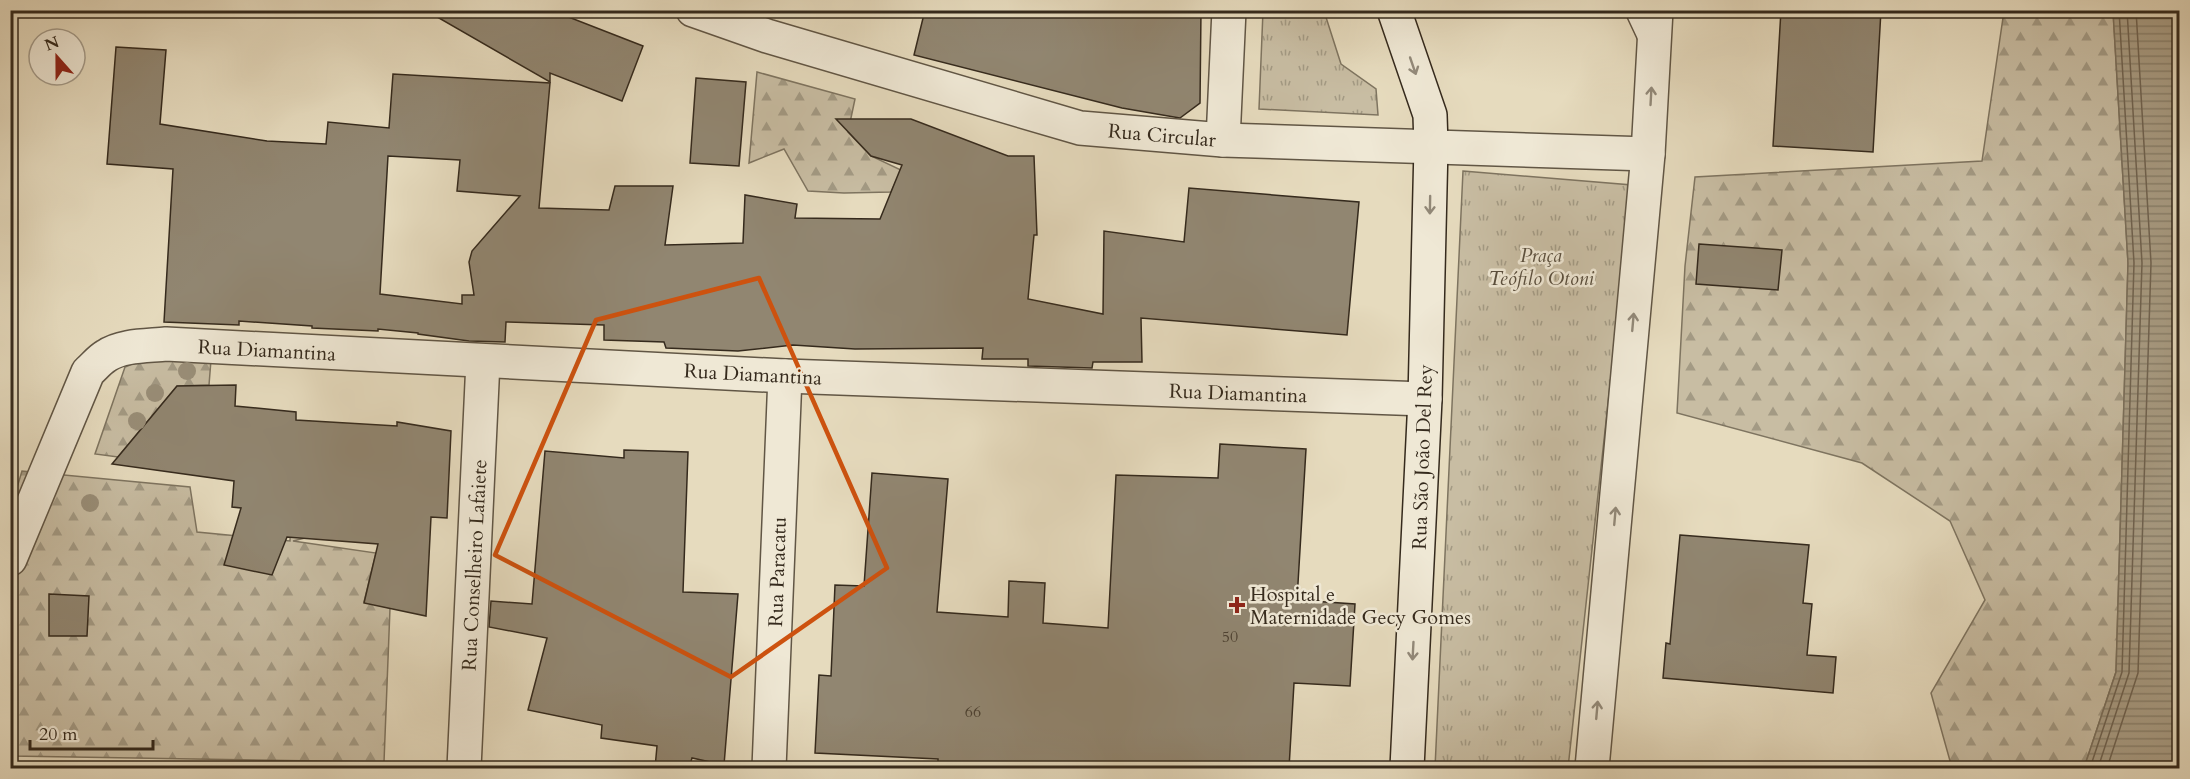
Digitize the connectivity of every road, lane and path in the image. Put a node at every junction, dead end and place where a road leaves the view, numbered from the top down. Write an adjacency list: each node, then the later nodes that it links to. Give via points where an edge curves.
1 (693, 10): 7 (street, Rua Circular, via 766,36 1080,128)
2 (1229, 10): 7 (street)
3 (1394, 10): 8 (street, one-way to 8, via 1430,115)
4 (1636, 10): 6 (lane)
5 (1656, 10): 6 (street)
6 (1654, 48): 9 (street, one-way to 6)
7 (1223, 140): 8 (street, Rua Circular)
8 (1431, 146): 9 (street, Rua Circular); 12 (street, Rua São João Del Rey, one-way to 12)
9 (1648, 154): 17 (street, one-way to 9)
10 (483, 361): 11 (street, Rua Diamantina); 13 (street, Rua Diamantina, via 166,344 122,349 106,356 88,372); 14 (street, Rua Conselheiro Lafaiete)
11 (786, 376): 12 (street, Rua Diamantina); 15 (street, Rua Paracatu)
12 (1425, 399): 16 (street, Rua São João Del Rey, one-way to 16)
13 (10, 559)
14 (464, 768)
15 (769, 768)
16 (1407, 768)
17 (1592, 768)

